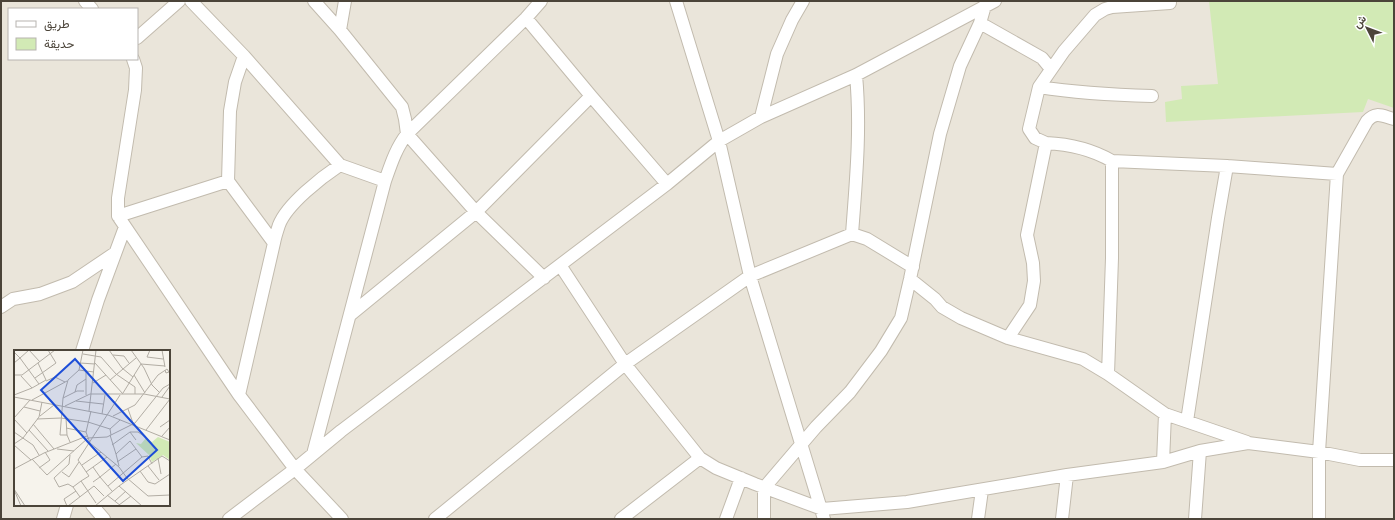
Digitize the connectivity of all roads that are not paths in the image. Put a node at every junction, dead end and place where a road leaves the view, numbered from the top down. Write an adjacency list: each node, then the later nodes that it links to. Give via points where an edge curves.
1 (179, 1): 13 (street)
2 (191, 1): 14 (street)
3 (314, 1): 12 (street)
4 (345, 1): 12 (street)
5 (541, 1): 10 (street)
6 (676, 1): 24 (street)
7 (803, 1): 21 (street, via 777,54)
8 (988, 3): 11 (street); 17 (street)
9 (1170, 3): 16 (street, via 1105,9 1095,15 1082,29)
10 (526, 18): 19 (street); 23 (street)
11 (980, 23): 16 (street, via 1042,58); 40 (street, via 960,66 940,134)
12 (340, 30): 23 (street, via 402,107)
13 (138, 37)
14 (244, 56): 27 (street); 30 (street, via 235,82 230,111)
15 (133, 60): 34 (street, via 136,68 135,90 118,198)
16 (1051, 68): 18 (street)
17 (856, 75): 21 (street); 36 (street, via 859,105)
18 (1039, 87): 20 (street, via 1104,95); 25 (street, via 1029,129 1035,138)
19 (591, 96): 32 (street); 33 (street)
20 (1152, 96)
21 (761, 117): 24 (street)
22 (1394, 119): 29 (street, via 1372,116)
23 (407, 134): 31 (street, via 392,160); 33 (street)
24 (719, 141): 32 (street); 41 (street)
25 (1046, 143): 26 (street, via 1061,144); 46 (street, via 1027,235 1034,281 1030,305)
26 (1112, 161): 28 (street); 49 (street)
27 (340, 165): 31 (street); 37 (street, via 319,180 292,206 279,224)
28 (1227, 166): 29 (street); 52 (street)
29 (1337, 174): 56 (street)
30 (228, 180): 34 (street); 37 (street)
31 (385, 181): 45 (street)
32 (666, 184): 39 (street)
33 (476, 212): 42 (street); 45 (street)
34 (118, 216): 35 (street)
35 (125, 227): 38 (street); 50 (street)
36 (852, 234): 40 (street, via 867,239); 41 (street)
37 (274, 243): 50 (street)
38 (115, 253): 44 (street, via 72,282 40,294 13,299); 47 (street)
39 (560, 265): 42 (street); 48 (street)
40 (912, 267): 43 (street)
41 (750, 276): 48 (street); 54 (street)
42 (544, 278): 57 (street)
43 (910, 279): 46 (street, via 942,307); 54 (street, via 901,318 881,351 850,392)
44 (1, 307)
45 (350, 315): 57 (street)
46 (1008, 338): 49 (street, via 1083,359)
47 (82, 350)
48 (625, 364): 58 (street); 73 (street)
49 (1108, 374): 51 (street)
50 (239, 395): 61 (street)
51 (1165, 414): 52 (street); 60 (street)
52 (1186, 421): 53 (street)
53 (1248, 443): 55 (street); 56 (street)
54 (801, 446): 64 (street); 68 (street)
55 (1200, 451): 60 (street); 79 (street)
56 (1319, 452): 59 (street, via 1360,460); 80 (street)
57 (313, 454): 61 (street)
58 (700, 458): 63 (street); 74 (street)
59 (1394, 460)
60 (1163, 462): 62 (street)
61 (295, 469): 71 (street); 72 (street)
62 (1067, 474): 65 (street); 78 (street)
63 (741, 478): 64 (street); 75 (street)
64 (764, 488): 68 (street); 76 (street)
65 (982, 490): 68 (street); 77 (street)
66 (67, 506): 69 (street)
67 (93, 506): 70 (street)
68 (823, 514)
69 (64, 519)
70 (104, 519)
71 (229, 519)
72 (342, 519)
73 (435, 519)
74 (621, 519)
75 (726, 519)
76 (764, 519)
77 (978, 519)
78 (1062, 519)
79 (1196, 519)
80 (1319, 519)

